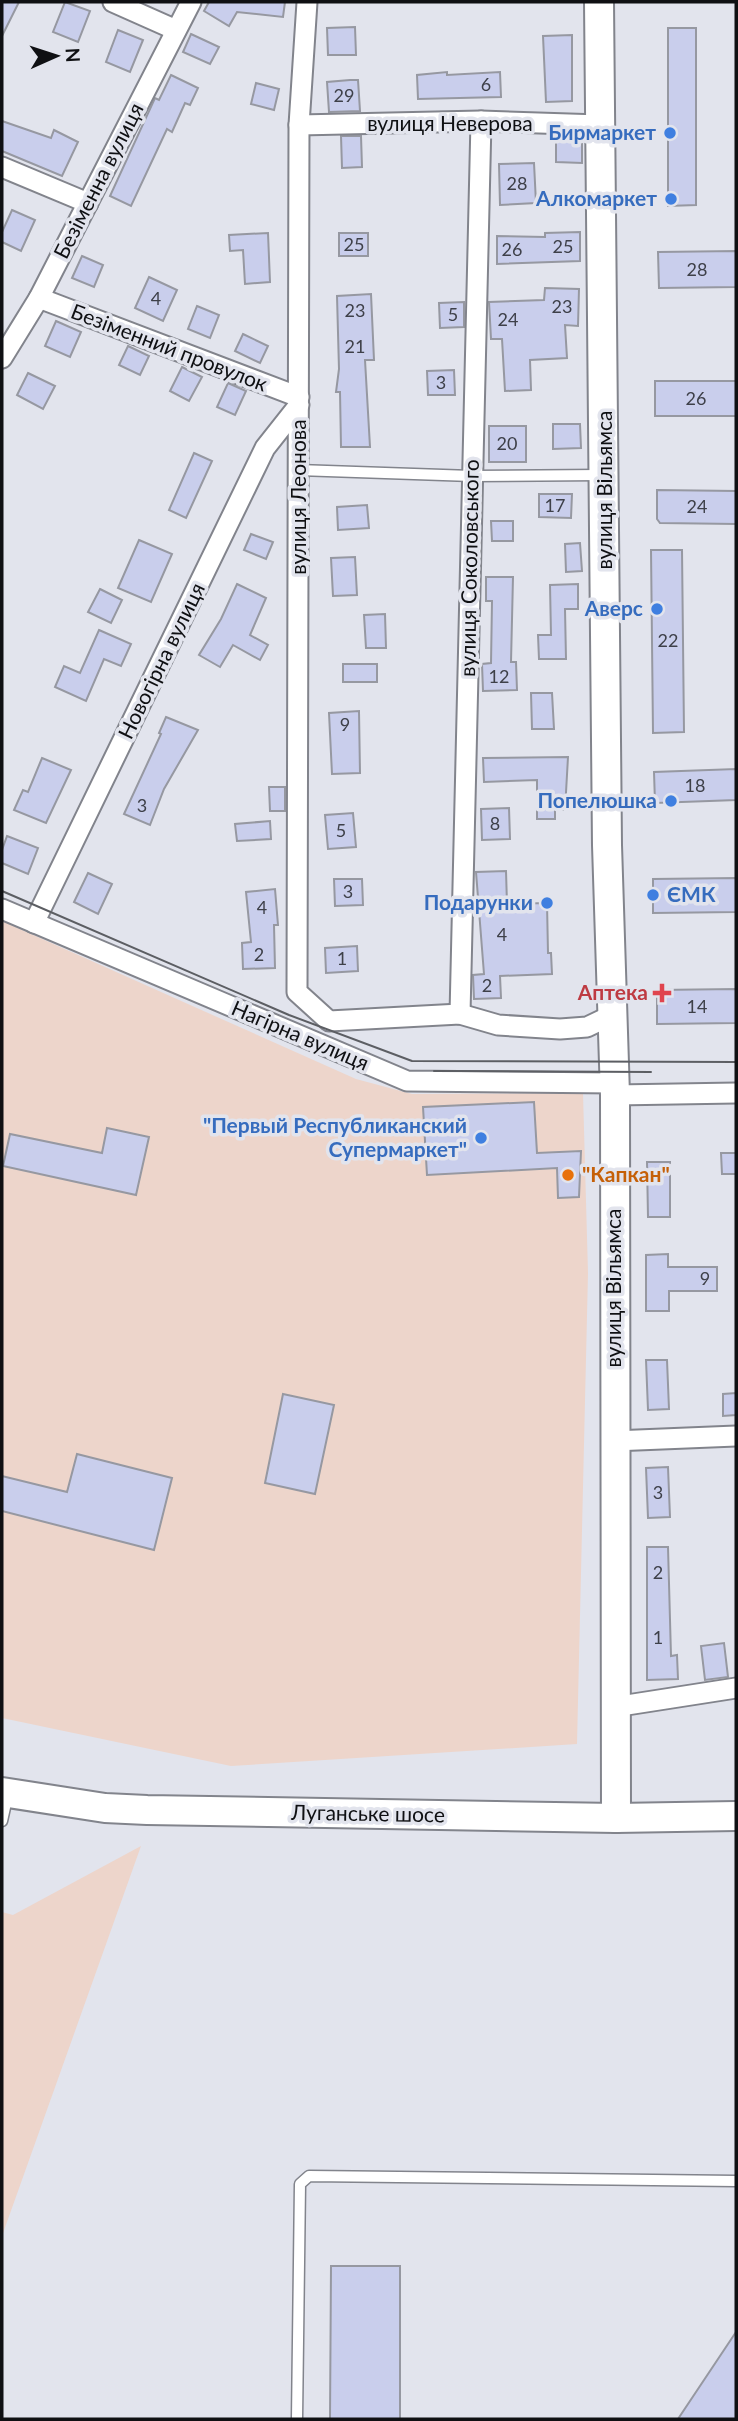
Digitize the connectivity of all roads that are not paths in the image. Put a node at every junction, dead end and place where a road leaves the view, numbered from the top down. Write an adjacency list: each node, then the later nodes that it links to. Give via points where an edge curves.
1 (113, 2): 5 (street)
2 (191, 2): 5 (street, Безіменна вулиця)
3 (307, 2): 7 (street, вулиця Леонова)
4 (600, 2): 8 (street, вулиця Вільямса)
5 (176, 30): 10 (street, Безіменна вулиця)
6 (481, 121): 7 (street, вулиця Неверова); 8 (street, вулиця Неверова); 16 (street, вулиця Соколовського)
7 (299, 125): 13 (street, вулиця Леонова)
8 (600, 125): 15 (street, вулиця Вільямса)
9 (2, 167): 10 (street)
10 (89, 203): 11 (street, Безіменна вулиця)
11 (39, 298): 12 (street, Безіменна вулиця); 13 (street, Безіменний провулок)
12 (2, 358)
13 (299, 401): 14 (street, вулиця Леонова); 18 (street, Новогірна вулиця, via 265,448)
14 (298, 470): 16 (lane); 19 (street, вулиця Леонова, via 297,992 329,1021)
15 (604, 475): 16 (lane); 20 (street, вулиця Вільямса)
16 (472, 476): 19 (street, вулиця Соколовського)
17 (2, 909): 18 (street, Нагірна вулиця)
18 (34, 923): 21 (street, Нагірна вулиця, via 407,1082)
19 (460, 1014): 20 (street, via 498,1025 560,1029 587,1027)
20 (612, 1015): 21 (street, вулиця Вільямса)
21 (615, 1089): 22 (street, Нагірна вулиця); 24 (street, вулиця Вільямса)
22 (736, 1093)
23 (736, 1436): 24 (street)
24 (613, 1441): 26 (street, вулиця Вільямса)
25 (736, 1688): 26 (street)
26 (614, 1707): 29 (street, вулиця Вільямса)
27 (5, 1792): 29 (street, Луганське шосе, via 147,1810); 30 (lane)
28 (736, 1816): 29 (street, Луганське шосе)
29 (616, 1818)
30 (2, 1821)
31 (736, 2181): 32 (lane, via 309,2176 300,2184)
32 (297, 2419)

